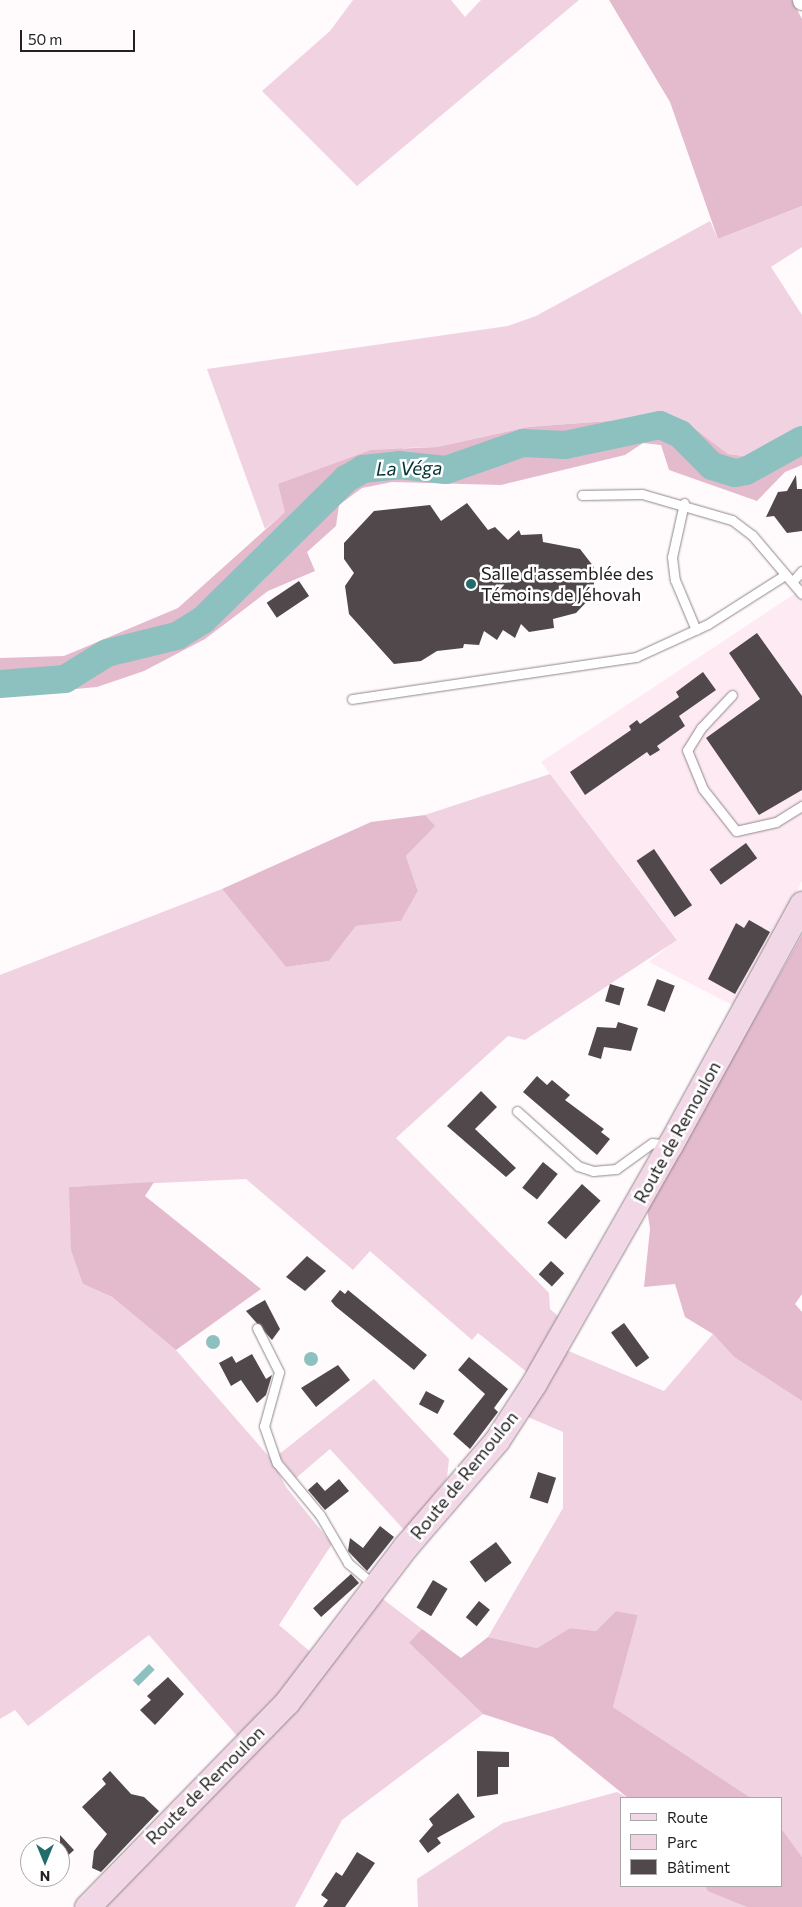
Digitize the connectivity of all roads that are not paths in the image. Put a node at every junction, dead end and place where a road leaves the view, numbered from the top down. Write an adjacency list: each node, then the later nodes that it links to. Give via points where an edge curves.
1 (582, 495): 2 (lane, via 626,492)
2 (684, 503): 4 (lane, via 732,520); 6 (lane, via 672,556 675,580)
3 (802, 571): 4 (lane)
4 (789, 578): 5 (lane); 6 (lane)
5 (802, 594)
6 (696, 630): 8 (lane, via 668,645 612,662)
7 (732, 695): 9 (lane, via 701,728 688,750 703,789 736,831 776,822)
8 (352, 699)
9 (802, 806)
10 (802, 904): 12 (main road, Route de Remoulon)
11 (517, 1111): 12 (lane, via 578,1166 593,1172 616,1169 652,1143)
12 (670, 1145): 14 (main road, Route de Remoulon, via 512,1419)
13 (257, 1328): 14 (lane, via 279,1372 264,1426 277,1463 320,1515 348,1564)
14 (375, 1586): 15 (main road, Route de Remoulon, via 287,1702)
15 (87, 1907)

